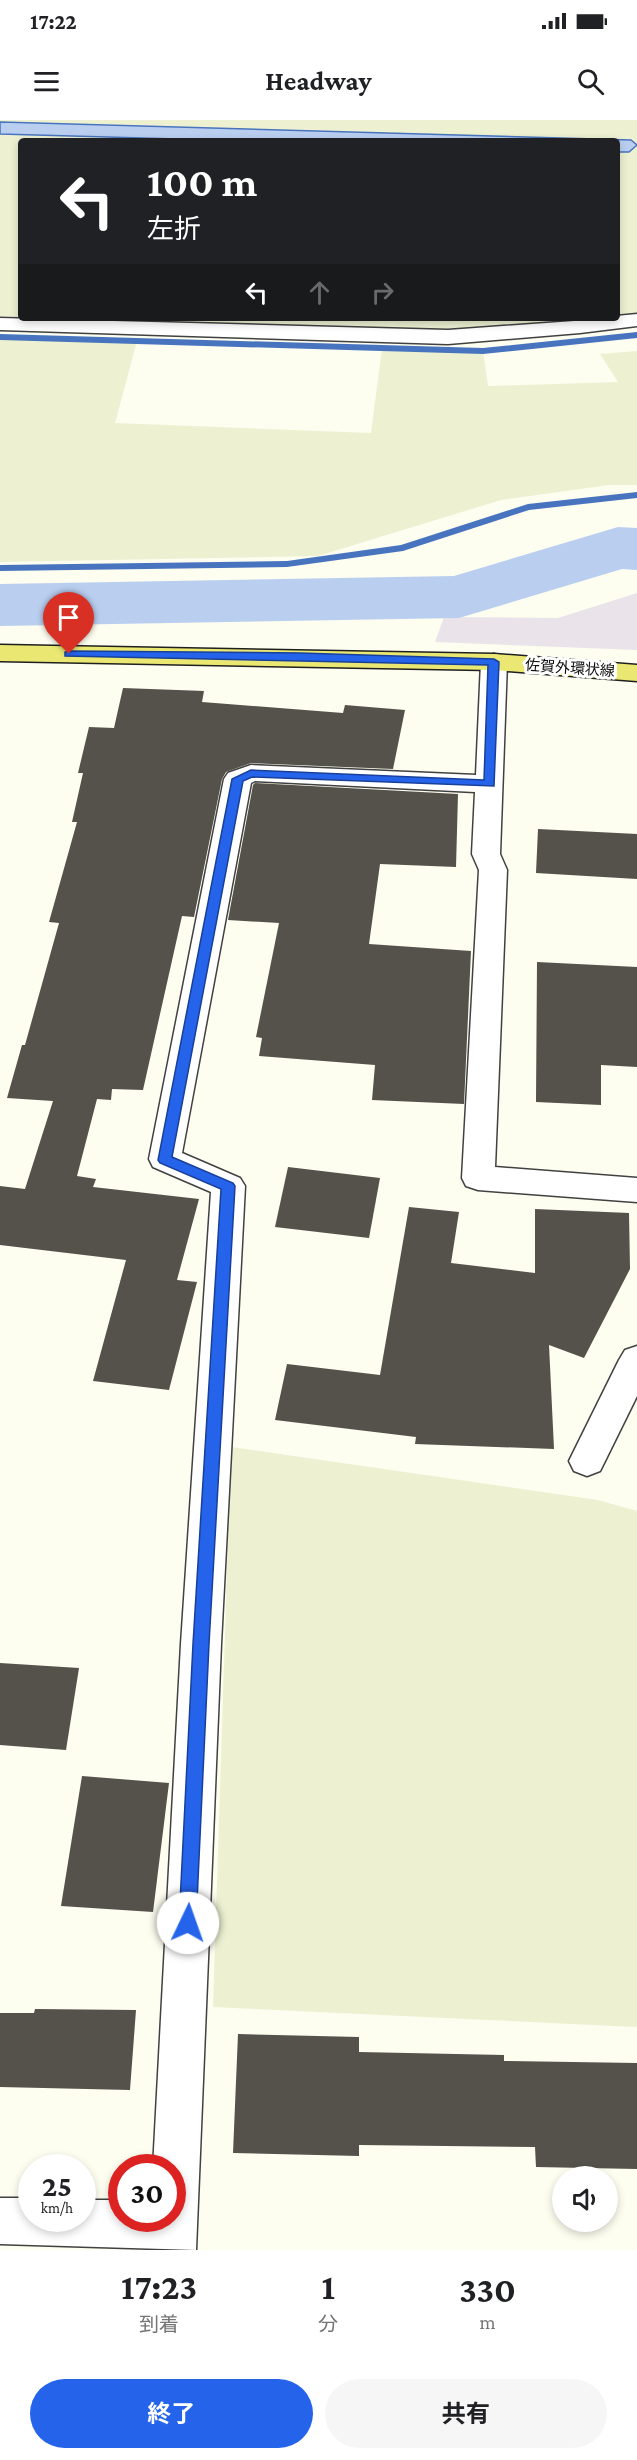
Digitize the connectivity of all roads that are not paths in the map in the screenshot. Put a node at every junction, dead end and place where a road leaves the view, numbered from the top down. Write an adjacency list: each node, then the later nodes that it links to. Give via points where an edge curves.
1 (637, 320): 2 (street, via 448,337)
2 (0, 324)
3 (0, 653): 4 (main road, 佐賀外環状線)
4 (494, 662): 5 (main road, 佐賀外環状線); 6 (street)
5 (637, 673)
6 (490, 784): 7 (street, via 486,854 493,870 478,1178); 11 (street, via 251,773 238,779 165,1160 228,1186 201,1644)
7 (637, 1190)
8 (637, 1360): 9 (street)
9 (587, 1461)
10 (0, 2221): 11 (street)
11 (173, 2238)

